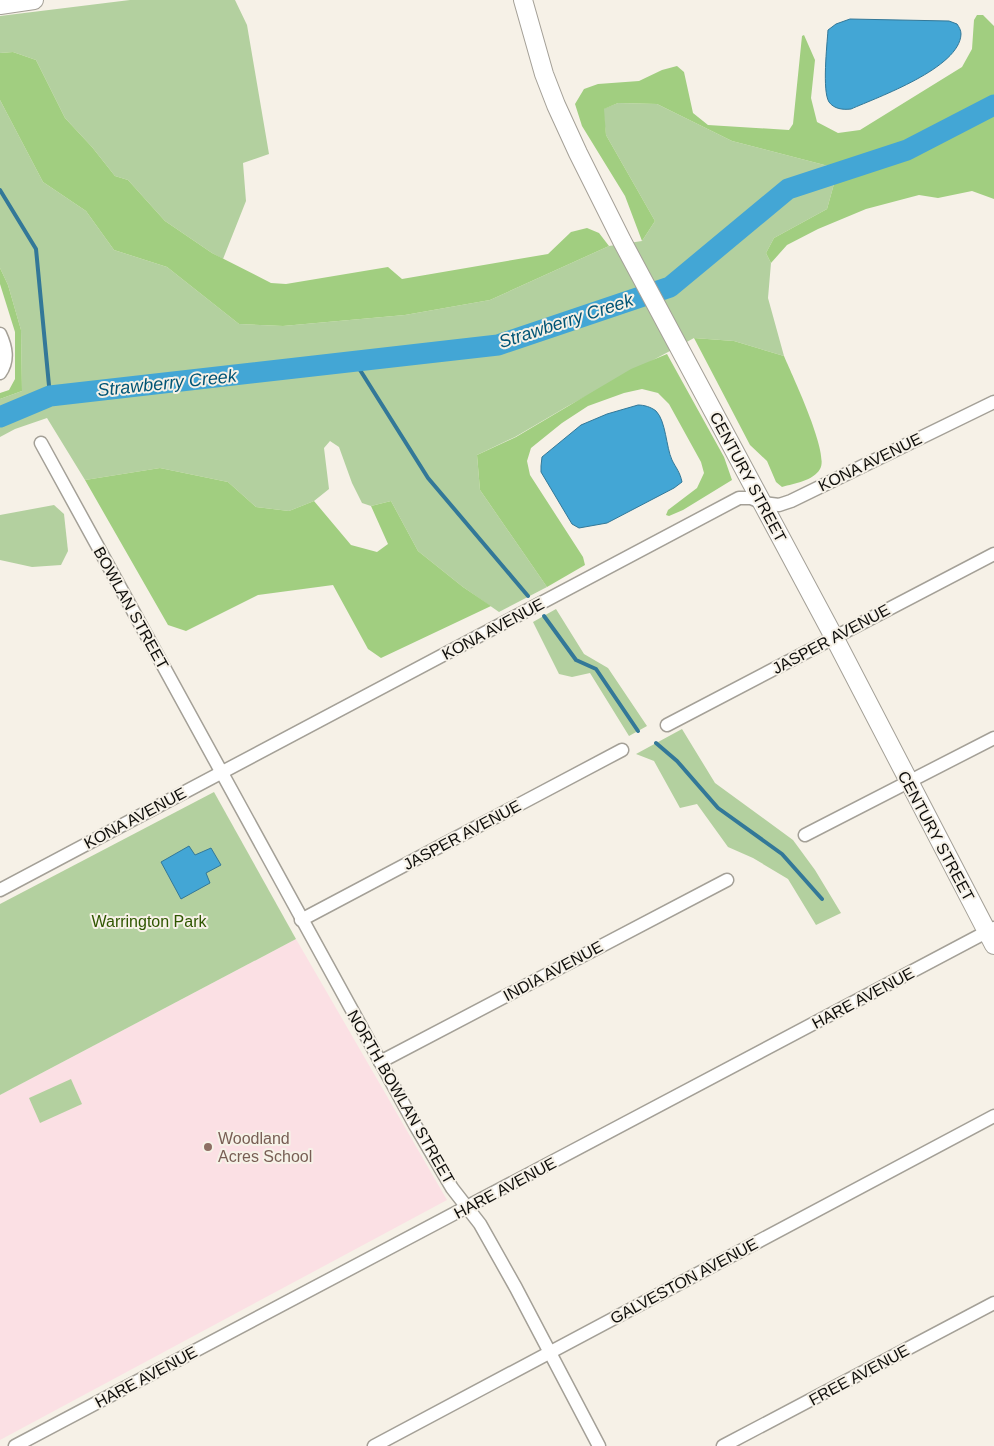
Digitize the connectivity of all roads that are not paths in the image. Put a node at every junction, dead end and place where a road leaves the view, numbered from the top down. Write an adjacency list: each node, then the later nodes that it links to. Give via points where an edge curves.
1 (34, 0): 3 (street)
2 (524, 0): 8 (street, CENTURY STREET, via 541,65 578,153)
3 (0, 5)
4 (0, 334): 5 (street, via 6,356)
5 (0, 373)
6 (994, 402): 8 (street, KONA AVENUE, via 791,501 778,505)
7 (41, 443): 14 (street, BOWLAN STREET)
8 (763, 503): 10 (street, CENTURY STREET); 14 (street, KONA AVENUE, via 739,498)
9 (994, 554): 10 (street, JASPER AVENUE)
10 (834, 637): 11 (street, JASPER AVENUE); 15 (street, CENTURY STREET)
11 (667, 726)
12 (994, 738): 15 (street)
13 (622, 750): 19 (street, JASPER AVENUE)
14 (222, 772): 18 (street, KONA AVENUE); 19 (street, NORTH BOWLAN STREET)
15 (908, 782): 16 (street); 20 (street, CENTURY STREET)
16 (805, 836)
17 (727, 880): 21 (street, INDIA AVENUE)
18 (0, 890)
19 (301, 920): 21 (street, NORTH BOWLAN STREET)
20 (992, 935): 23 (street, HARE AVENUE)
21 (380, 1062): 23 (street, NORTH BOWLAN STREET, via 448,1180)
22 (994, 1116): 25 (street, GALVESTON AVENUE)
23 (468, 1208): 25 (street, NORTH BOWLAN STREET, via 480,1224); 26 (street, HARE AVENUE)
24 (994, 1303): 29 (street, FREE AVENUE)
25 (550, 1353): 27 (street, GALVESTON AVENUE); 28 (street, NORTH BOWLAN STREET)
26 (15, 1446)
27 (374, 1446)
28 (599, 1446)
29 (723, 1446)

